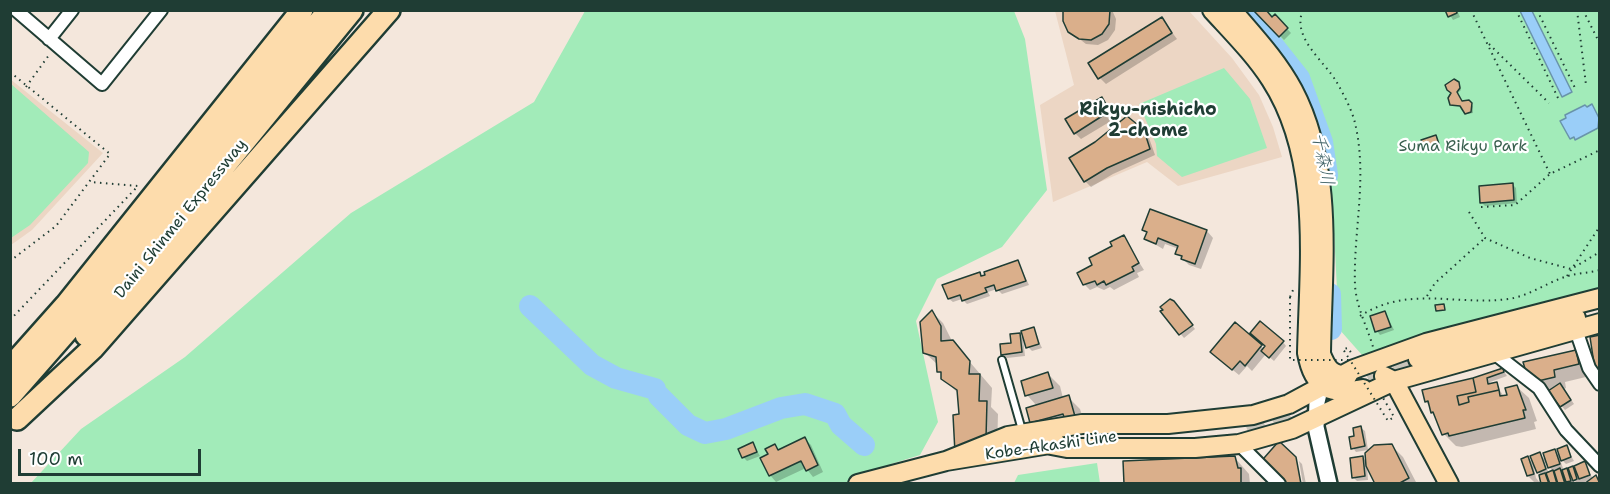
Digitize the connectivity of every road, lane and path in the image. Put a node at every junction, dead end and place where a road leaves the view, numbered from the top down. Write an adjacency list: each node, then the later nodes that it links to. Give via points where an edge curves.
1 (16, 10): 16 (street)
2 (72, 10): 16 (street)
3 (161, 10): 16 (street, via 102,84)
4 (302, 10): 53 (highway, via 66,305)
5 (329, 10): 25 (highway, Daini Shinmei Expressway)
6 (352, 10): 25 (highway, Daini Shinmei Expressway)
7 (389, 10): 62 (highway, via 93,348)
8 (1212, 10): 48 (main road, via 1272,82 1288,111 1297,140 1304,168)
9 (1232, 10): 48 (main road, via 1279,66 1301,106 1312,140 1322,212)
10 (1303, 10): 42 (path, via 1302,32 1336,80 1355,121 1362,176 1355,286)
11 (1472, 10): 17 (path)
12 (1516, 10): 23 (path)
13 (1537, 10): 22 (path)
14 (1577, 10): 20 (path)
15 (1583, 10): 18 (path)
16 (53, 42): 21 (path)
17 (1486, 42): 24 (path); 27 (path)
18 (1599, 44)
19 (10, 72): 21 (path)
20 (1586, 85)
21 (26, 87): 28 (path, via 110,154)
22 (1576, 90)
23 (1558, 98)
24 (1549, 103)
25 (230, 145): 58 (highway, Daini Shinmei Expressway); 62 (highway, Daini Shinmei Expressway)
26 (1599, 150): 27 (path)
27 (1550, 174): 29 (path, via 1515,205)
28 (90, 182): 34 (path, via 56,226); 43 (path, via 138,186)
29 (1481, 207)
30 (1469, 212): 32 (path)
31 (1599, 226): 35 (path)
32 (1485, 238): 35 (path, via 1530,258); 39 (path, via 1435,283)
33 (1599, 252): 35 (path)
34 (10, 261)
35 (1571, 269): 37 (path)
36 (1599, 270): 37 (path)
37 (1567, 276): 39 (path, via 1510,299 1473,302)
38 (1293, 290): 52 (path, bridge, via 1290,360)
39 (1427, 296): 42 (path, via 1374,307)
40 (1599, 298): 54 (main road, via 1426,344)
41 (1599, 312): 49 (main road)
42 (1360, 316): 46 (path)
43 (10, 320)
44 (1599, 323): 45 (main road)
45 (1576, 330): 47 (main road); 56 (street)
46 (1375, 352)
47 (1494, 353): 55 (main road); 66 (street, via 1539,388 1566,430)
48 (1314, 354): 54 (main road); 57 (main road, via 1313,376); 60 (main road)
49 (1418, 358)
50 (1354, 359): 52 (path, via 1348,348 1343,349)
51 (1002, 360): 63 (lane)
52 (1350, 360): 59 (path, bridge, via 1388,421 1394,417)
53 (10, 368)
54 (1339, 375): 55 (main road, via 1374,374); 57 (main road)
55 (1394, 381): 57 (main road, via 1345,392); 61 (main road, Kobe-Akashi Line); 70 (main road)
56 (1599, 384)
57 (1322, 385): 60 (main road); 61 (street)
58 (10, 396)
59 (1382, 396)
60 (1303, 398): 61 (street); 63 (main road, via 1228,419 1082,424)
61 (1312, 419): 64 (main road, Kobe-Akashi Line, via 1292,429); 69 (street)
62 (14, 423)
63 (1023, 434): 65 (main road, via 1008,436)
64 (1243, 436): 65 (main road, Kobe-Akashi Line, via 1195,448 1067,448 1046,444); 68 (street)
65 (946, 461): 67 (main road, Kobe-Akashi Line)
66 (1599, 466)
67 (858, 483)
68 (1279, 483)
69 (1329, 483)
70 (1449, 483)

